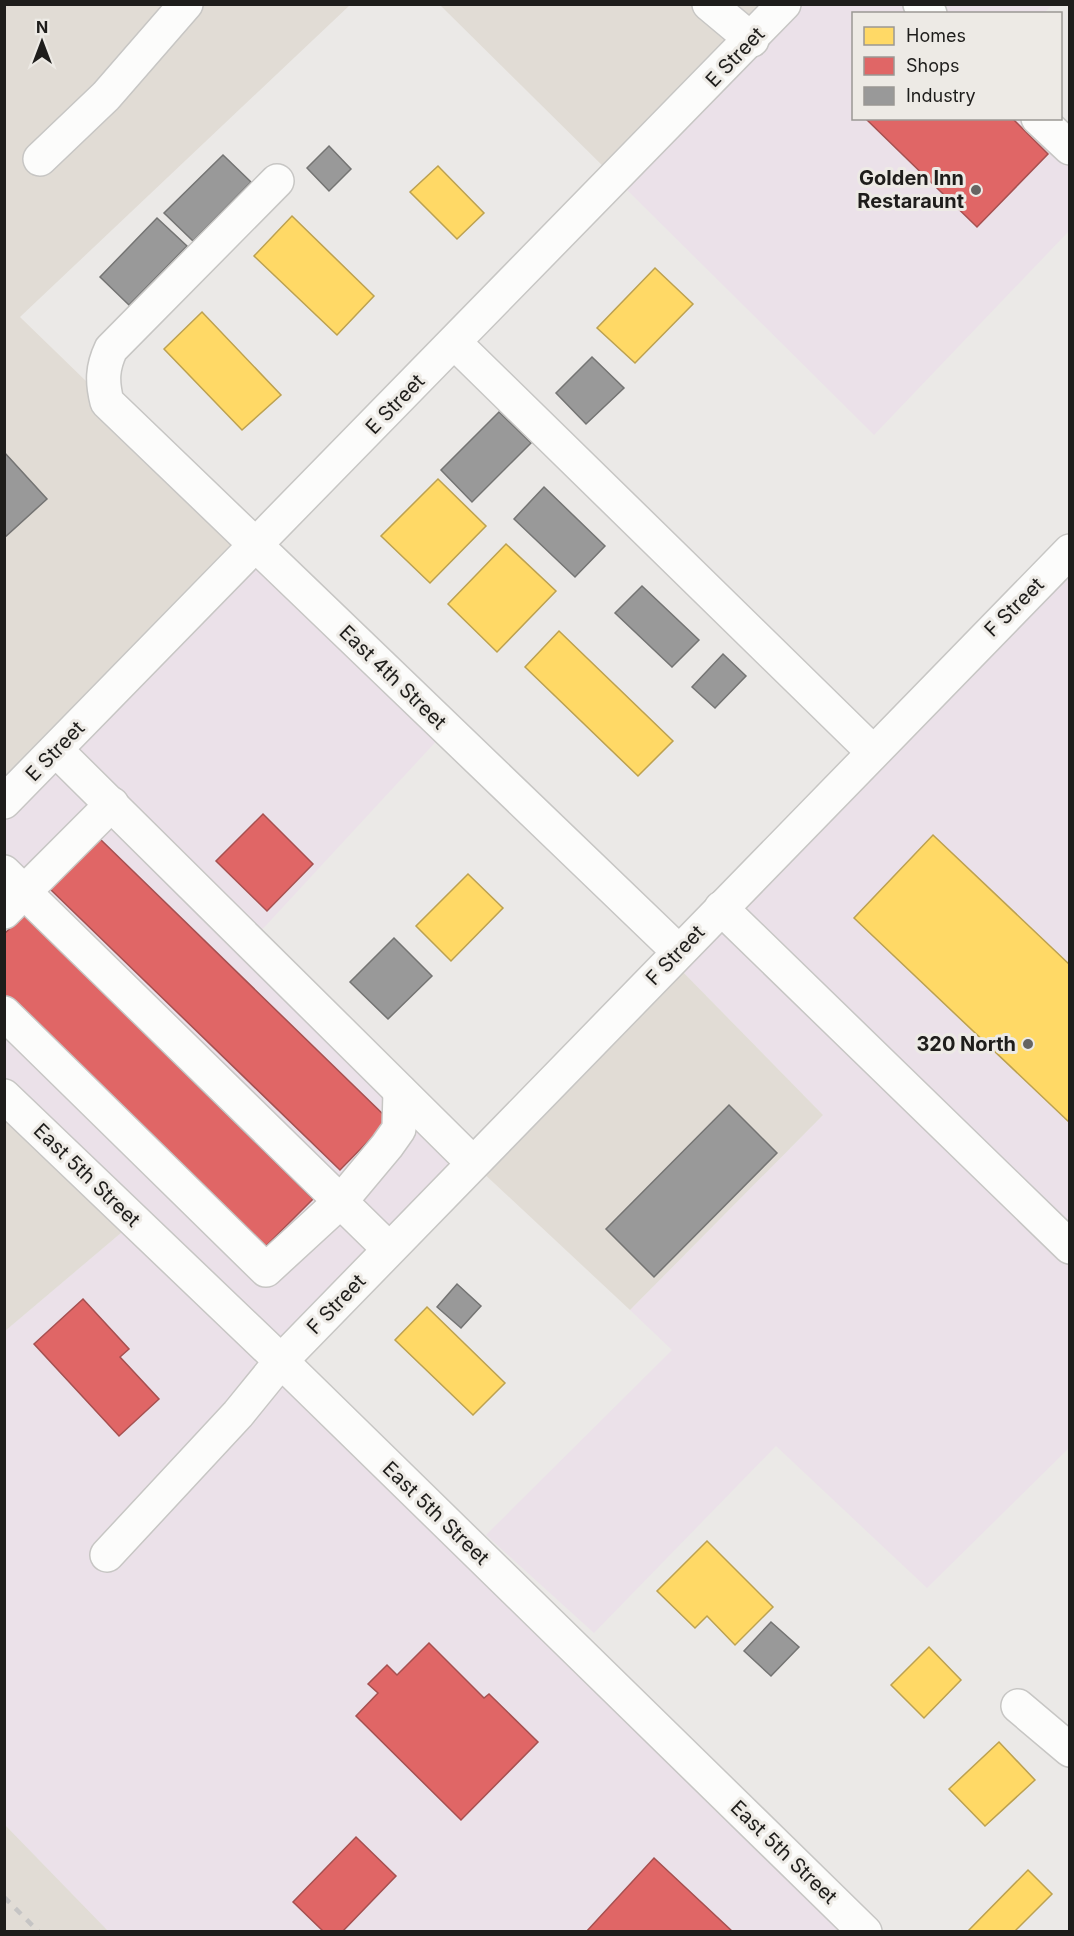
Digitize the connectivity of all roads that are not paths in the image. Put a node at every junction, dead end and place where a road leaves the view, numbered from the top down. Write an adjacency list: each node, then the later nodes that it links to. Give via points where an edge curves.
1 (186, 4): 7 (street, via 106,96)
2 (710, 4): 4 (street)
3 (784, 4): 4 (street, E Street)
4 (752, 40): 9 (street, E Street)
5 (1040, 120): 6 (street)
6 (1070, 148)
7 (40, 159)
8 (277, 181): 10 (street, East 4th Street, via 111,349 103,365 106,402)
9 (455, 343): 10 (street, E Street); 13 (street)
10 (256, 546): 12 (street, E Street); 18 (street, East 4th Street)
11 (1070, 551): 13 (street, F Street)
12 (56, 750): 14 (street, E Street); 15 (street)
13 (873, 751): 17 (street, F Street)
14 (4, 802)
15 (112, 804): 16 (street); 20 (street)
16 (11, 892): 23 (street)
17 (720, 908): 18 (street, F Street); 24 (street)
18 (678, 951): 22 (street, F Street)
19 (4, 1013): 23 (street, via 266,1270)
20 (400, 1091): 22 (street); 23 (street, via 399,1129)
21 (4, 1096): 26 (street, East 5th Street)
22 (473, 1163): 25 (street, F Street)
23 (340, 1201): 25 (street)
24 (1070, 1247)
25 (389, 1248): 26 (street, F Street)
26 (281, 1361): 27 (street, F Street, via 238,1414); 30 (street, East 5th Street)
27 (107, 1555)
28 (1018, 1706): 29 (street)
29 (1070, 1750)
30 (865, 1932)

